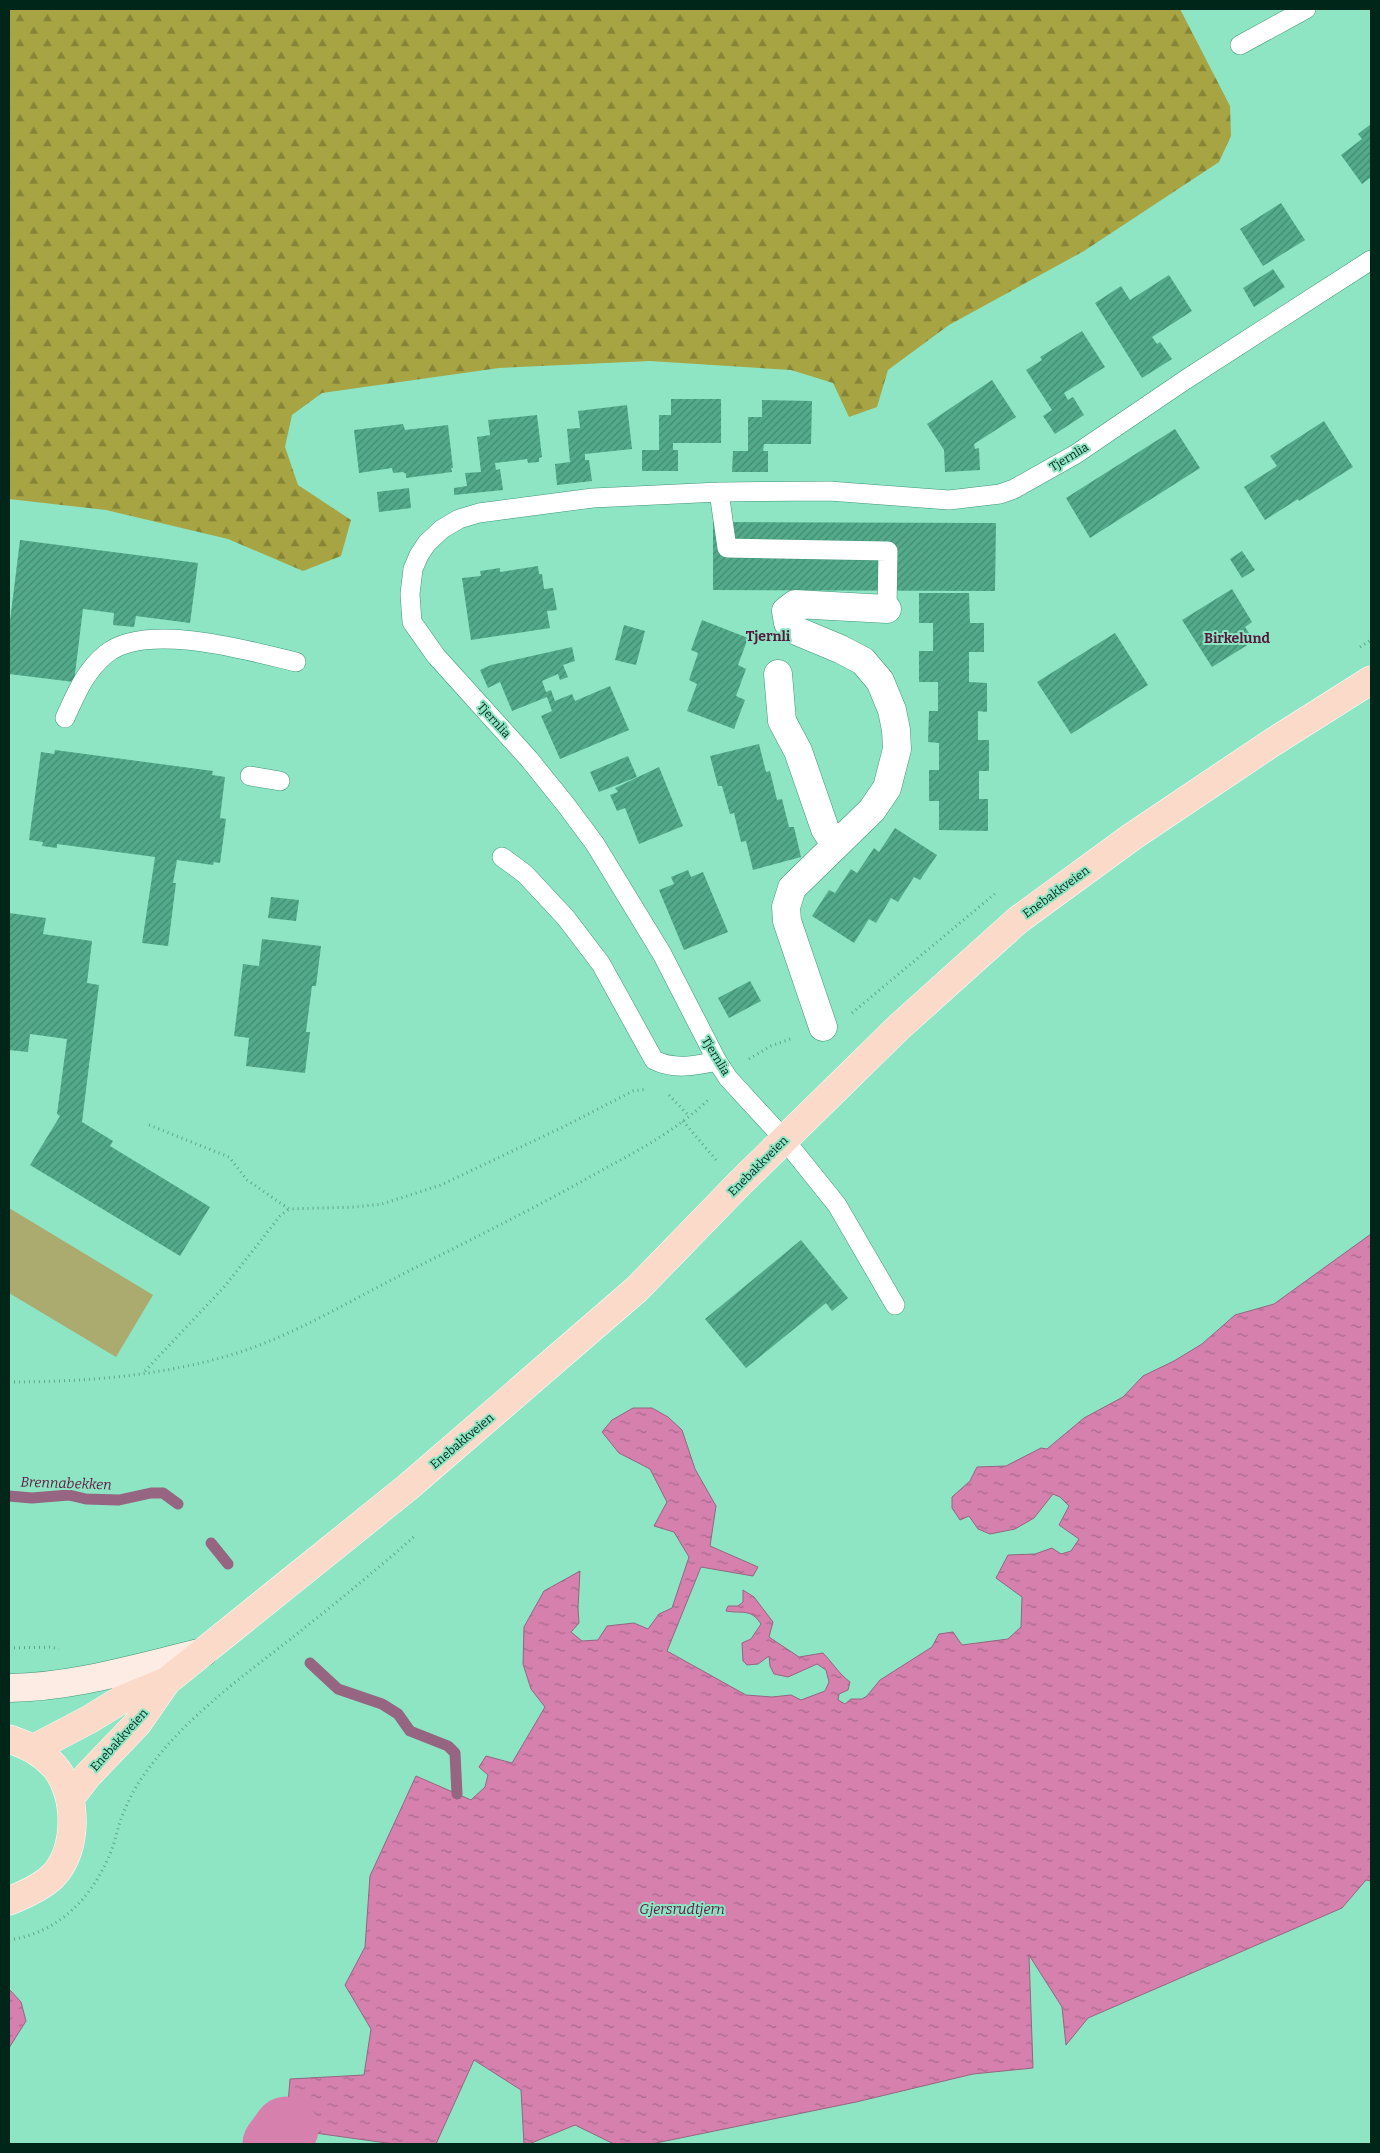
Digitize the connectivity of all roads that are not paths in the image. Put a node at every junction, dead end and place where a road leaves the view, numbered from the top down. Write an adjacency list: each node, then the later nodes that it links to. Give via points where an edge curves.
1 (1306, 9): 2 (lane)
2 (1240, 45)
3 (1371, 260): 4 (lane, Tjernlia, via 1076,454 1000,494 949,500 836,491)
4 (719, 492): 5 (lane, via 727,548 888,551); 15 (lane, Tjernlia, via 593,498 479,513 459,519 442,529 419,555 413,569 409,610 412,622 426,644 529,759 595,844 662,954)
5 (887, 609): 12 (street, via 795,604 786,611 788,623 797,631 862,660 880,681 892,710 897,749 887,788 872,810)
6 (296, 662): 9 (lane, via 191,640 127,644 107,653 92,668)
7 (778, 674): 12 (street, via 782,721 798,751 825,828)
8 (1371, 680): 16 (main road, Enebakkveien, via 1141,831 1018,920 899,1027)
9 (65, 718)
10 (250, 776): 11 (lane)
11 (280, 782)
12 (836, 844): 14 (street, via 792,888 786,907 787,921)
13 (502, 857): 15 (lane, via 525,874 566,918 601,964 654,1060 672,1067)
14 (823, 1027)
15 (717, 1061): 16 (lane, Tjernlia, via 728,1078)
16 (784, 1139): 17 (lane, Tjernlia, via 837,1205); 18 (main road, Enebakkveien, via 637,1289 408,1487)
17 (895, 1306)
18 (204, 1652): 19 (main road, Enebakkveien); 20 (main road, via 74,1683)
19 (167, 1681): 21 (main road, Enebakkveien, via 121,1700 90,1719); 22 (main road, Enebakkveien, via 137,1724)
20 (9, 1688)
21 (21, 1744): 22 (main road, Enebakkveien, via 56,1768)
22 (70, 1798): 23 (main road, Enebakkveien, via 73,1824 68,1850 53,1876)
23 (9, 1901)

